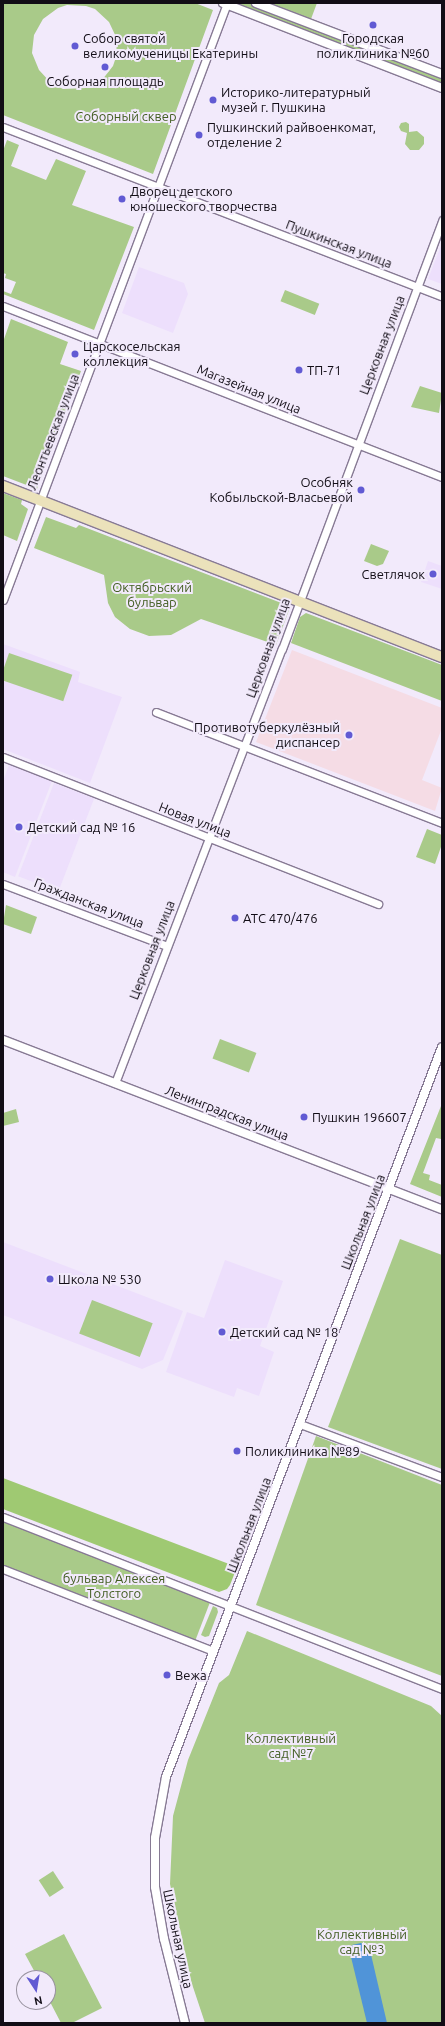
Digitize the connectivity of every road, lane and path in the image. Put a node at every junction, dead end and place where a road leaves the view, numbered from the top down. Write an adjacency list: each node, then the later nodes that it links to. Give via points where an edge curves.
1 (256, 3): 3 (street)
2 (226, 4): 4 (street); 6 (street, Леонтьевская улица)
3 (442, 74)
4 (442, 88)
5 (3, 127): 6 (street, Пушкинская улица)
6 (158, 187): 8 (street, Пушкинская улица); 11 (street, Леонтьевская улица)
7 (442, 220): 8 (street, Церковная улица)
8 (417, 286): 9 (street, Пушкинская улица); 12 (street, Церковная улица)
9 (442, 296)
10 (3, 306): 11 (street, Магазейная улица)
11 (99, 343): 12 (street, Магазейная улица); 15 (street, Леонтьевская улица)
12 (358, 445): 13 (street, Магазейная улица); 17 (street, Церковная улица)
13 (442, 477)
14 (3, 486): 15 (main road)
15 (40, 500): 16 (street, Леонтьевская улица); 17 (main road)
16 (3, 600)
17 (298, 602): 18 (main road); 20 (street, Церковная улица)
18 (442, 657)
19 (156, 712): 20 (street)
20 (244, 746): 22 (street); 23 (street, Церковная улица)
21 (3, 757): 23 (street, Новая улица)
22 (442, 823)
23 (207, 839): 25 (street, Новая улица, via 268,859); 26 (street, Церковная улица)
24 (3, 884): 26 (street, Гражданская улица)
25 (378, 904)
26 (167, 946): 29 (street, Церковная улица)
27 (3, 1040): 29 (street, Ленинградская улица)
28 (442, 1048): 30 (street, Школьная улица)
29 (114, 1083): 30 (street, Ленинградская улица)
30 (389, 1189): 31 (street, Ленинградская улица); 32 (street, Школьная улица)
31 (442, 1209)
32 (300, 1424): 33 (street); 36 (street, Школьная улица)
33 (442, 1477)
34 (3, 1517): 36 (street)
35 (3, 1569): 37 (street)
36 (232, 1605): 37 (street, Школьная улица); 38 (street)
37 (213, 1650): 39 (street, Школьная улица, via 166,1777 155,1838 154,1868 158,1910)
38 (442, 1689)
39 (185, 2023)

